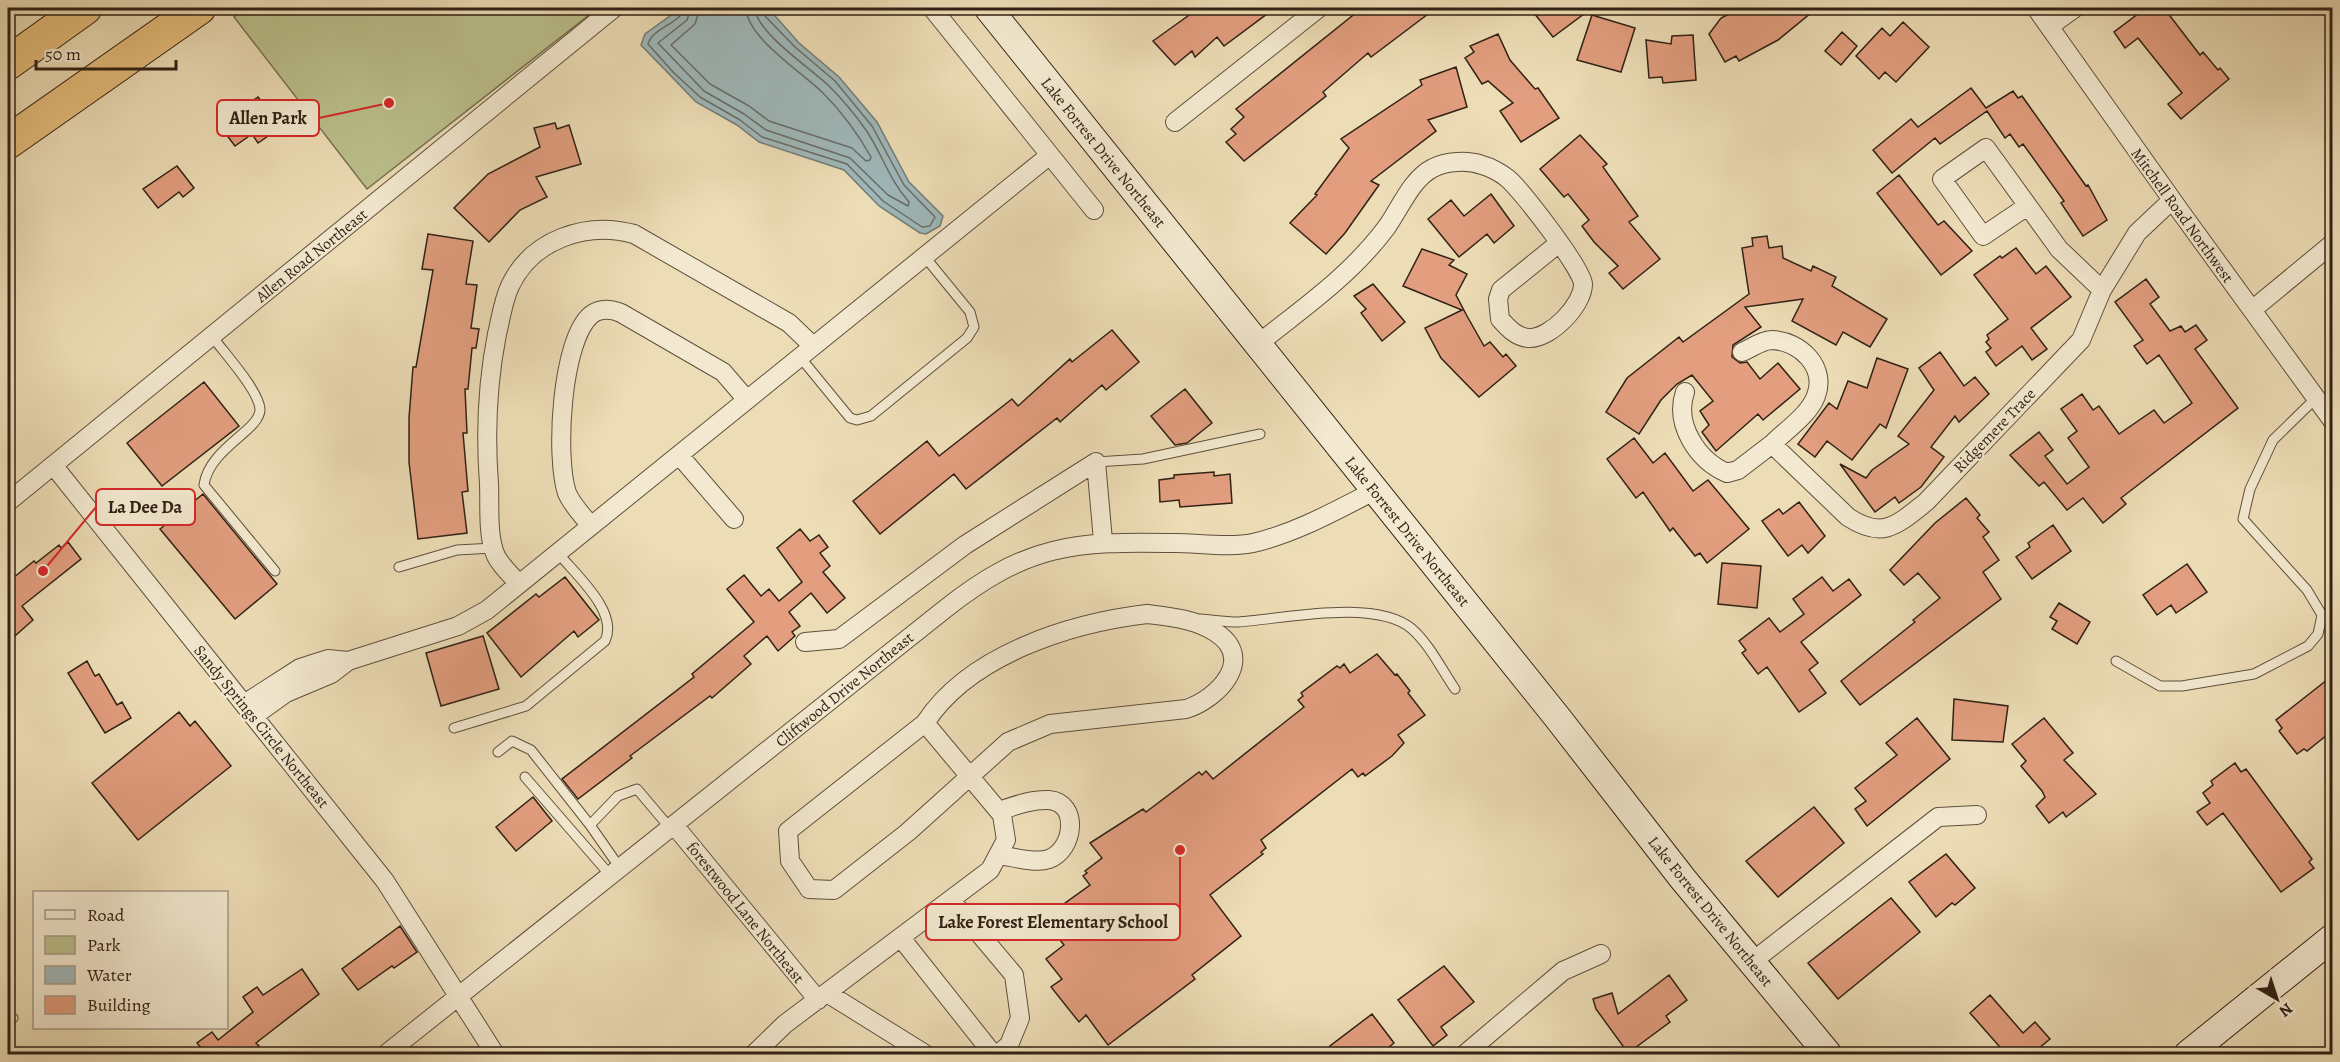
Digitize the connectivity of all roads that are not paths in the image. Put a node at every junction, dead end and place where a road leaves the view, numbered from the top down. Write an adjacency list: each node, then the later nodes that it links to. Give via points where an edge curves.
1 (85, 8): 10 (highway)
2 (199, 8): 12 (highway)
3 (614, 8): 22 (street, Allen Road Northeast)
4 (932, 8): 13 (street)
5 (1319, 8): 11 (street)
6 (2036, 8): 9 (street, Mitchell Road Northwest)
7 (2075, 8): 9 (street)
8 (994, 9): 23 (street, Lake Forrest Drive Northeast)
9 (2050, 26): 14 (street, Mitchell Road Northwest)
10 (8, 63)
11 (1175, 122)
12 (8, 142)
13 (1050, 155): 16 (street); 19 (street)
14 (2172, 200): 20 (street, Ridgemere Trace, via 2138,233); 21 (street, Mitchell Road Northwest)
15 (2026, 207): 15 (street, via 1986,148 1942,179 1983,236); 20 (street, via 2059,249)
16 (1094, 210)
17 (1559, 243): 17 (street, via 1584,282 1581,297 1574,310 1540,337 1528,339 1517,335 1500,319 1497,299 1501,290); 23 (street, via 1507,178 1482,164 1452,162 1433,167 1420,177 1362,258)
18 (2332, 244): 21 (street)
19 (925, 256): 24 (street); 24 (lane, via 970,312 974,327 967,338 870,416 857,420 850,418)
20 (2102, 290): 31 (street, Ridgemere Trace, via 2081,340 1926,502 1882,531 1848,517)
21 (2252, 310): 27 (street, Mitchell Road Northwest)
22 (212, 336): 34 (street, Allen Road Northeast); 43 (lane, via 252,391 260,409 258,421 218,454 206,471 204,485)
23 (1258, 344): 35 (street, Lake Forrest Drive Northeast)
24 (807, 352): 28 (street); 40 (street, via 789,323 634,234 605,228 588,230 549,244 527,262 510,285 491,363 485,420)
25 (1742, 352): 31 (street, via 1771,340 1793,343 1804,350 1815,367 1819,382 1815,398)
26 (1685, 392): 31 (street, via 1680,413 1688,435 1700,454 1716,468 1727,473 1738,470)
27 (2316, 398): 29 (street, Mitchell Road Northwest); 47 (lane, via 2273,440 2250,489 2243,519 2307,590 2322,615 2318,634 2308,646 2254,674 2181,686 2160,686)
28 (747, 400): 32 (street); 38 (street, via 723,372 621,313 604,310 591,315 579,333 568,371 562,422 568,495)
29 (2332, 420)
30 (1260, 434): 33 (lane, via 1143,459)
31 (1772, 444)
32 (679, 455): 37 (street); 38 (street)
33 (1096, 462): 39 (street); 46 (street, via 966,545 839,639)
34 (54, 465): 36 (street, Allen Road Northeast); 49 (street, Sandy Springs Circle Northeast)
35 (1374, 491): 39 (street, Cliftwood Drive Northeast, via 1312,523 1251,544); 65 (street, Lake Forrest Drive Northeast, via 1683,879)
36 (8, 502)
37 (734, 519)
38 (591, 526): 41 (street)
39 (1104, 541): 58 (street, Cliftwood Drive Northeast, via 1033,555 995,573)
40 (494, 548): 42 (lane, via 445,553); 44 (street, via 499,561)
41 (558, 553): 44 (street); 51 (lane, via 603,608 609,626 605,641 526,706)
42 (399, 567)
43 (275, 571)
44 (519, 584): 49 (street, via 468,622 348,660 331,674 315,671 280,679)
45 (1181, 618): 48 (lane, via 1235,622 1324,612 1391,619 1412,628); 50 (street, via 1147,614 1064,630 1000,658 964,682 937,705); 54 (street, via 1215,632 1227,642 1233,656 1231,672 1223,687 1203,704 1186,710 1050,724 1008,742)
46 (805, 642)
47 (2116, 661)
48 (1455, 689)
49 (249, 710): 67 (street, Sandy Springs Circle Northeast, via 386,881)
50 (925, 723): 54 (street); 54 (street, via 788,831 790,861 809,889 834,890)
51 (454, 728)
52 (498, 752): 57 (lane, via 513,741 531,750)
53 (525, 777): 60 (lane)
54 (970, 778): 55 (street)
55 (999, 812): 59 (street, via 1006,840); 59 (street, via 1050,800 1064,807 1071,821 1071,834 1060,853 1041,861)
56 (1977, 815): 65 (street, via 1938,817)
57 (590, 825): 58 (lane, via 618,796 637,789); 60 (lane)
58 (672, 826): 60 (street, Cliftwood Drive Northeast); 66 (street, forestwood Lane Northeast)
59 (999, 855): 61 (street, forestwood Lane Northeast, via 990,870)
60 (615, 872): 67 (street, Cliftwood Drive Northeast)
61 (951, 900): 62 (street, forestwood Lane Northeast); 73 (street, via 1014,975 1020,1018 1010,1045)
62 (901, 938): 66 (street, forestwood Lane Northeast); 72 (street)
63 (2332, 938): 76 (street)
64 (1601, 954): 74 (street, via 1563,971)
65 (1753, 961): 75 (street, Lake Forrest Drive Northeast)
66 (822, 996): 70 (street, forestwood Lane Northeast, via 784,1024); 71 (street, forestwood Lane Northeast)
67 (458, 997): 68 (street, Cliftwood Drive Northeast); 69 (street, Sandy Springs Circle Northeast)
68 (386, 1054)
69 (495, 1054)
70 (754, 1054)
71 (925, 1054)
72 (993, 1054)
73 (998, 1054)
74 (1465, 1054)
75 (1828, 1054)
76 (2188, 1054)

